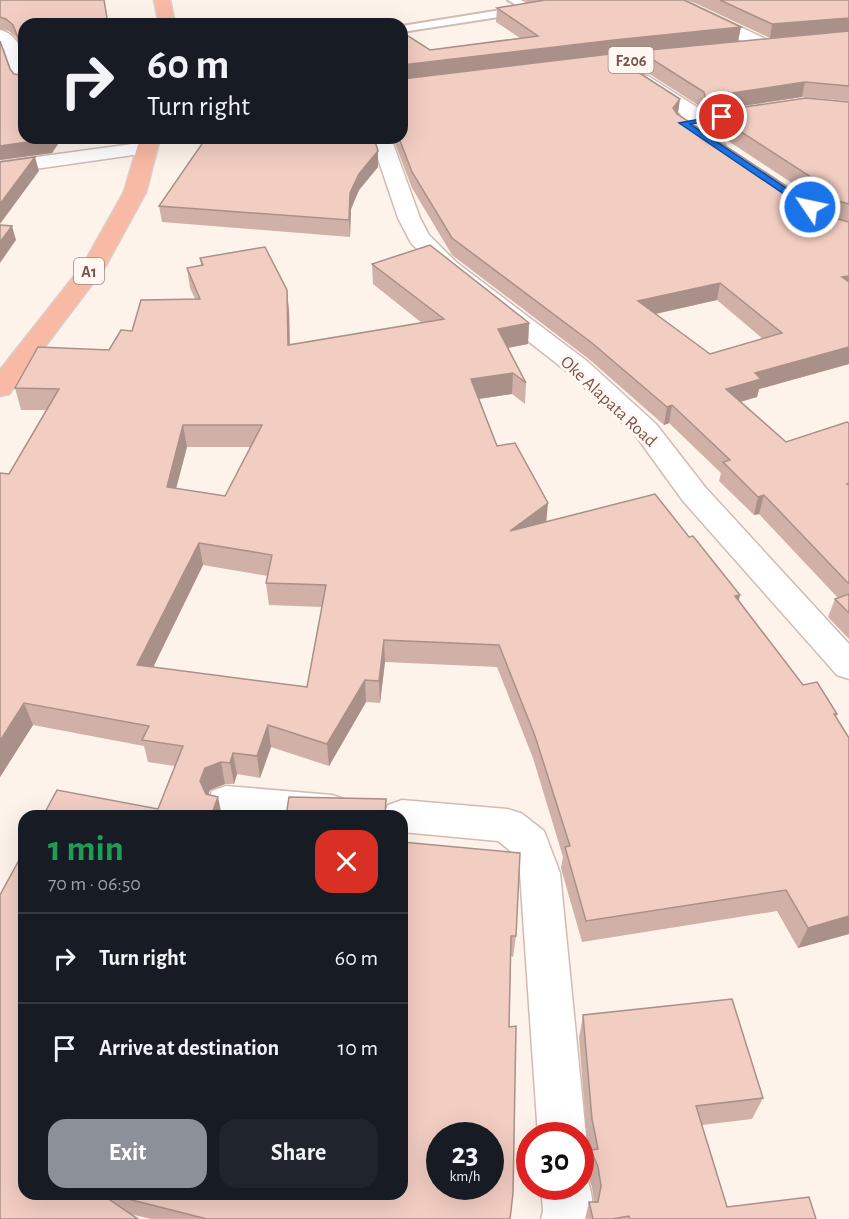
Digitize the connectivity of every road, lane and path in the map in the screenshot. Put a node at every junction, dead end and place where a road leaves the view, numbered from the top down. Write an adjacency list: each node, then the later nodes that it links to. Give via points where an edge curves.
1 (162, 0): 4 (highway)
2 (513, 0): 5 (lane, via 530,9)
3 (662, 0): 8 (street, via 688,8)
4 (166, 18)
5 (408, 28)
6 (0, 35): 12 (street)
7 (790, 44): 8 (main road)
8 (768, 47): 9 (main road)
9 (732, 50)
10 (696, 54): 11 (main road, F206)
11 (613, 61): 13 (main road, F206); 17 (street, via 693,113)
12 (18, 62)
13 (555, 69)
14 (18, 79): 15 (street)
15 (0, 80)
16 (715, 118): 17 (street)
17 (682, 123): 21 (street)
18 (142, 144): 22 (street)
19 (148, 144): 23 (highway, A1, via 135,192 93,267)
20 (383, 144): 24 (street, Oke Alapata Road, via 419,238 448,267 579,368 646,430 694,494)
21 (731, 156)
22 (0, 168)
23 (0, 388)
24 (849, 666)
25 (226, 802): 26 (street)
26 (323, 810)
27 (408, 817): 28 (street, via 507,825 530,843 540,873)
28 (561, 1122)
29 (567, 1200): 30 (street)
30 (567, 1219)

